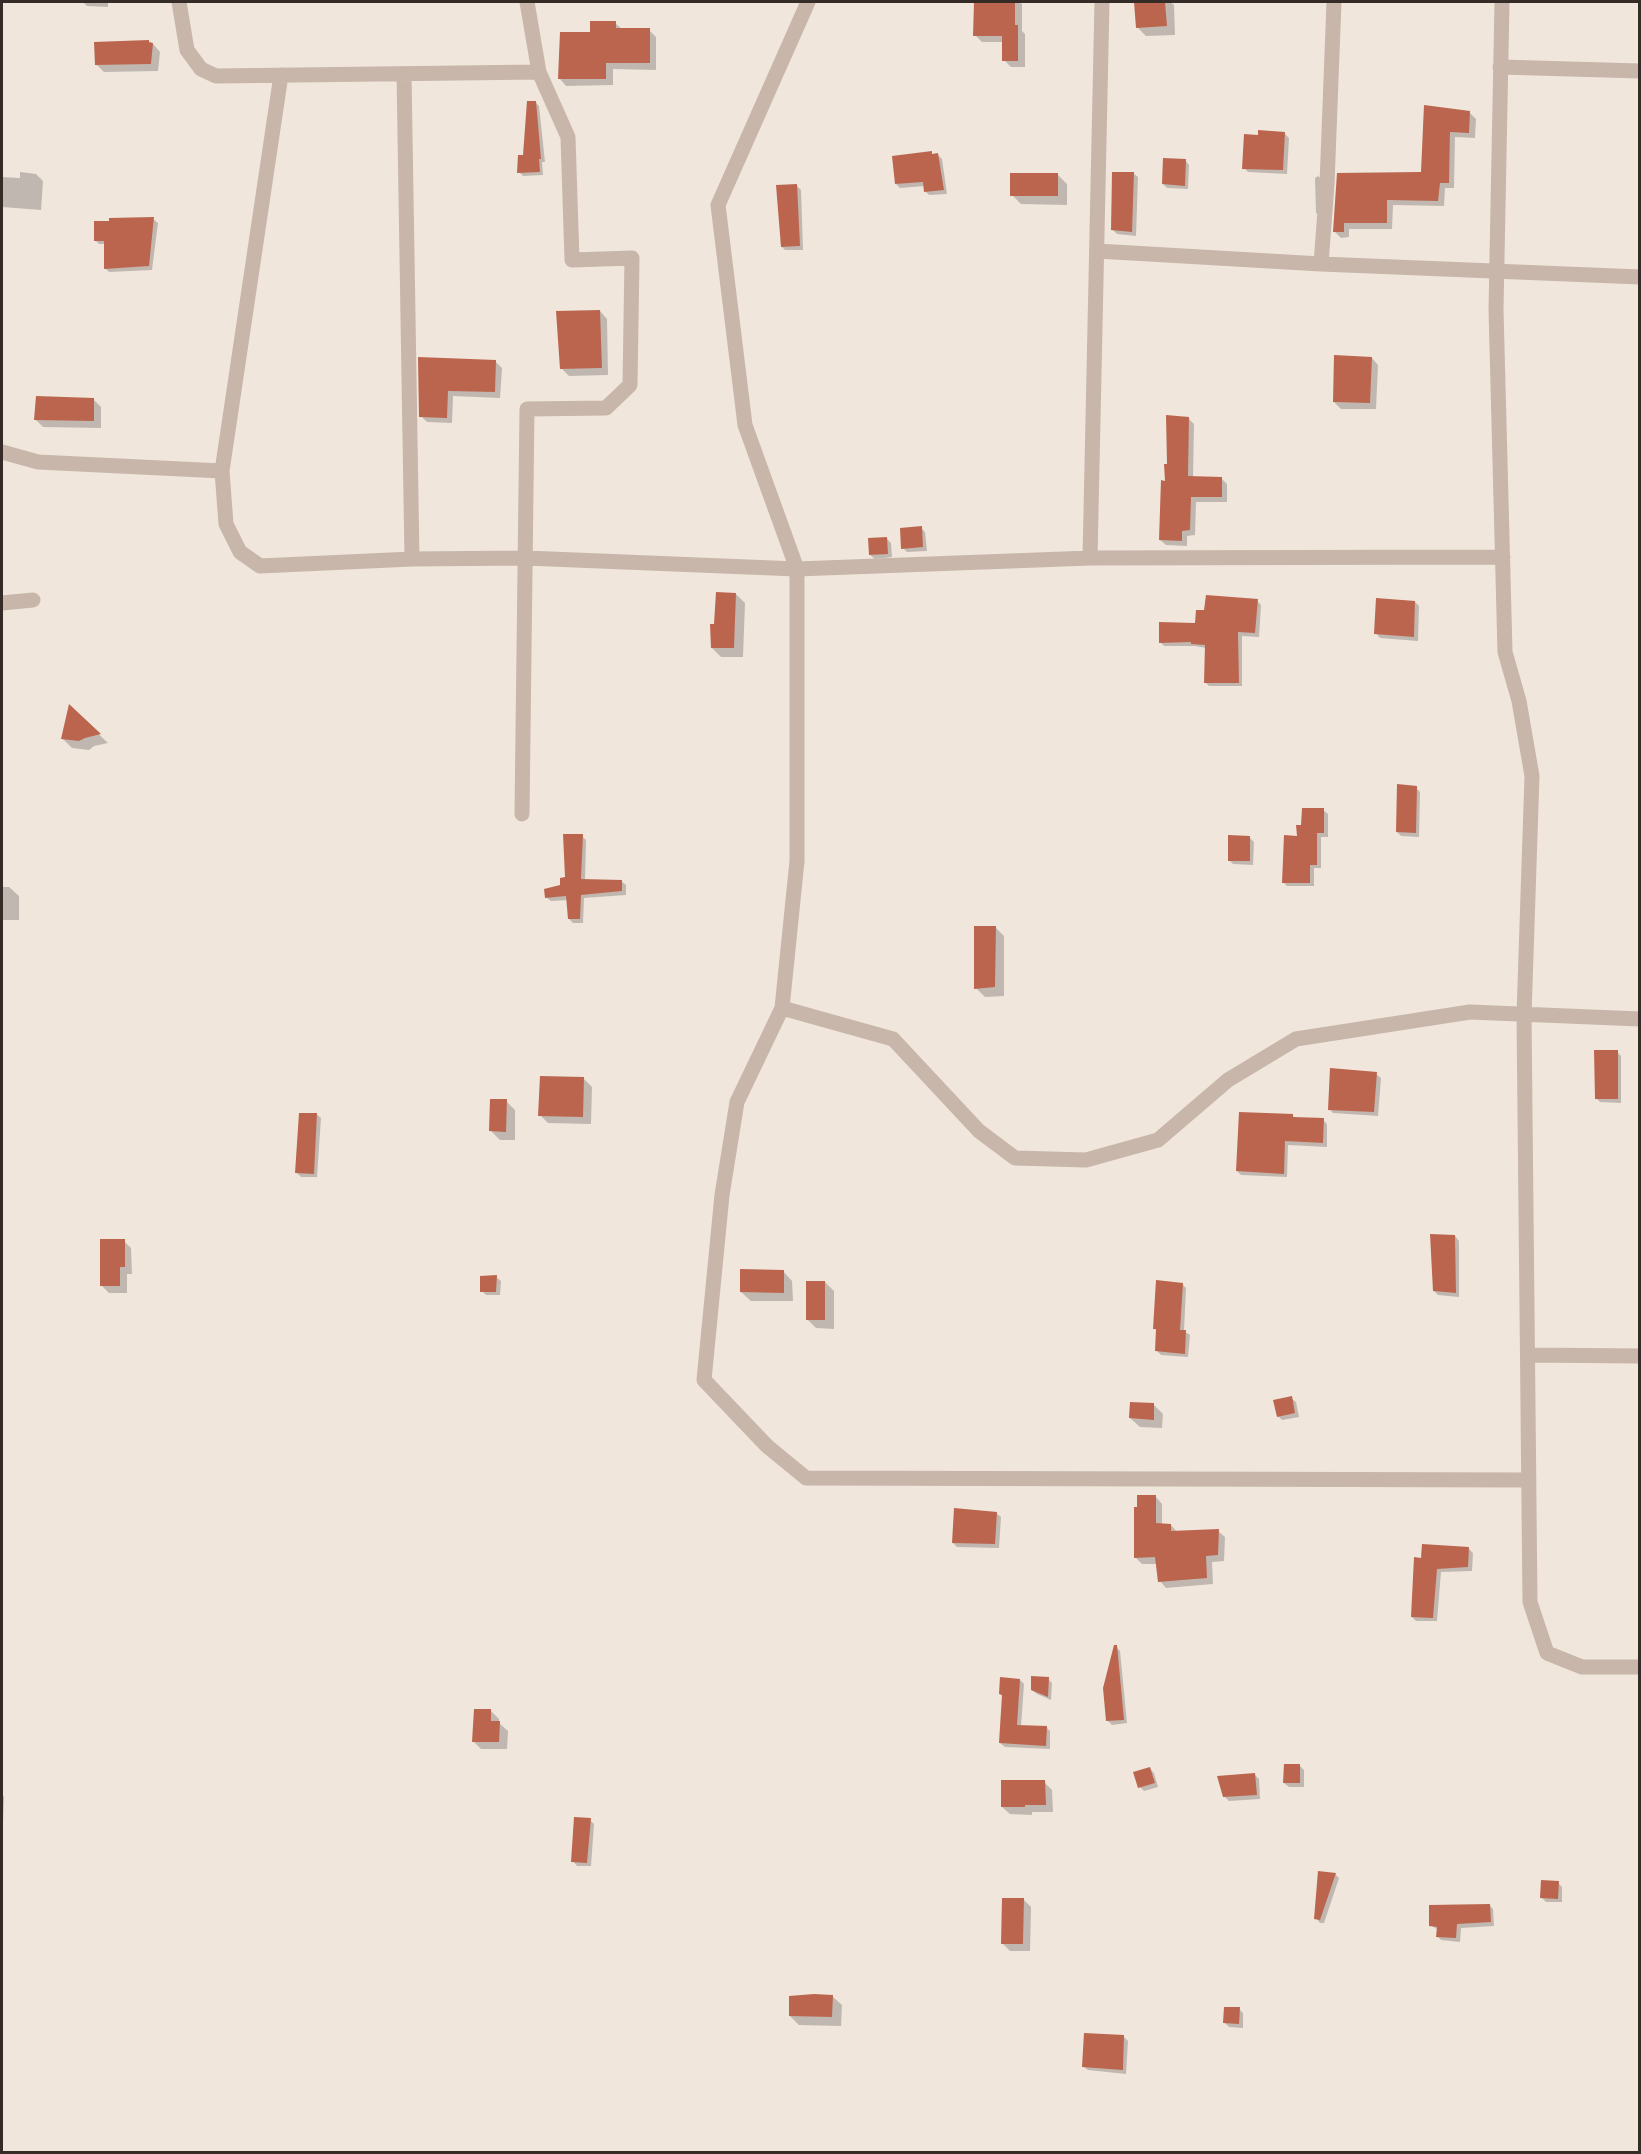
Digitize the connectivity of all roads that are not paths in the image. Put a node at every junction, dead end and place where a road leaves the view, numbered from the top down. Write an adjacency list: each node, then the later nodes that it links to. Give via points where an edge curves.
1 (179, 2): 11 (street, via 187,50 201,69 216,76)
2 (527, 2): 9 (street)
3 (808, 2): 22 (street, via 718,205 746,425)
4 (1102, 2): 12 (street)
5 (1334, 2): 13 (street, via 1328,184)
6 (1502, 2): 7 (street)
7 (1500, 67): 8 (street); 14 (street)
8 (1640, 71)
9 (539, 72): 10 (street); 19 (street, via 568,137 572,260 632,258 630,385 606,408 527,409)
10 (404, 74): 11 (street); 21 (street)
11 (281, 75): 17 (street)
12 (1096, 251): 13 (street); 20 (street)
13 (1321, 264): 14 (street)
14 (1497, 271): 15 (street); 18 (street)
15 (1640, 277)
16 (2, 452): 17 (street, via 38,462)
17 (222, 471): 21 (street, via 226,524 240,552 260,566)
18 (1503, 557): 20 (street); 27 (street, via 1505,652 1519,701 1532,776)
19 (526, 558): 21 (street); 22 (street); 25 (street)
20 (1090, 558): 22 (street)
21 (412, 559)
22 (797, 570): 26 (street, via 797,861)
23 (33, 600): 24 (street)
24 (2, 603)
25 (522, 814)
26 (782, 1008): 27 (street, via 893,1039 978,1131 1015,1158 1086,1160 1158,1140 1228,1080 1296,1039 1470,1012); 31 (street, via 736,1102 722,1195 704,1380 767,1446 806,1478)
27 (1524, 1016): 28 (street); 29 (street)
28 (1640, 1019)
29 (1528, 1355): 30 (street); 31 (street)
30 (1640, 1356)
31 (1529, 1480): 32 (street, via 1530,1602 1547,1653 1582,1667)
32 (1640, 1667)

